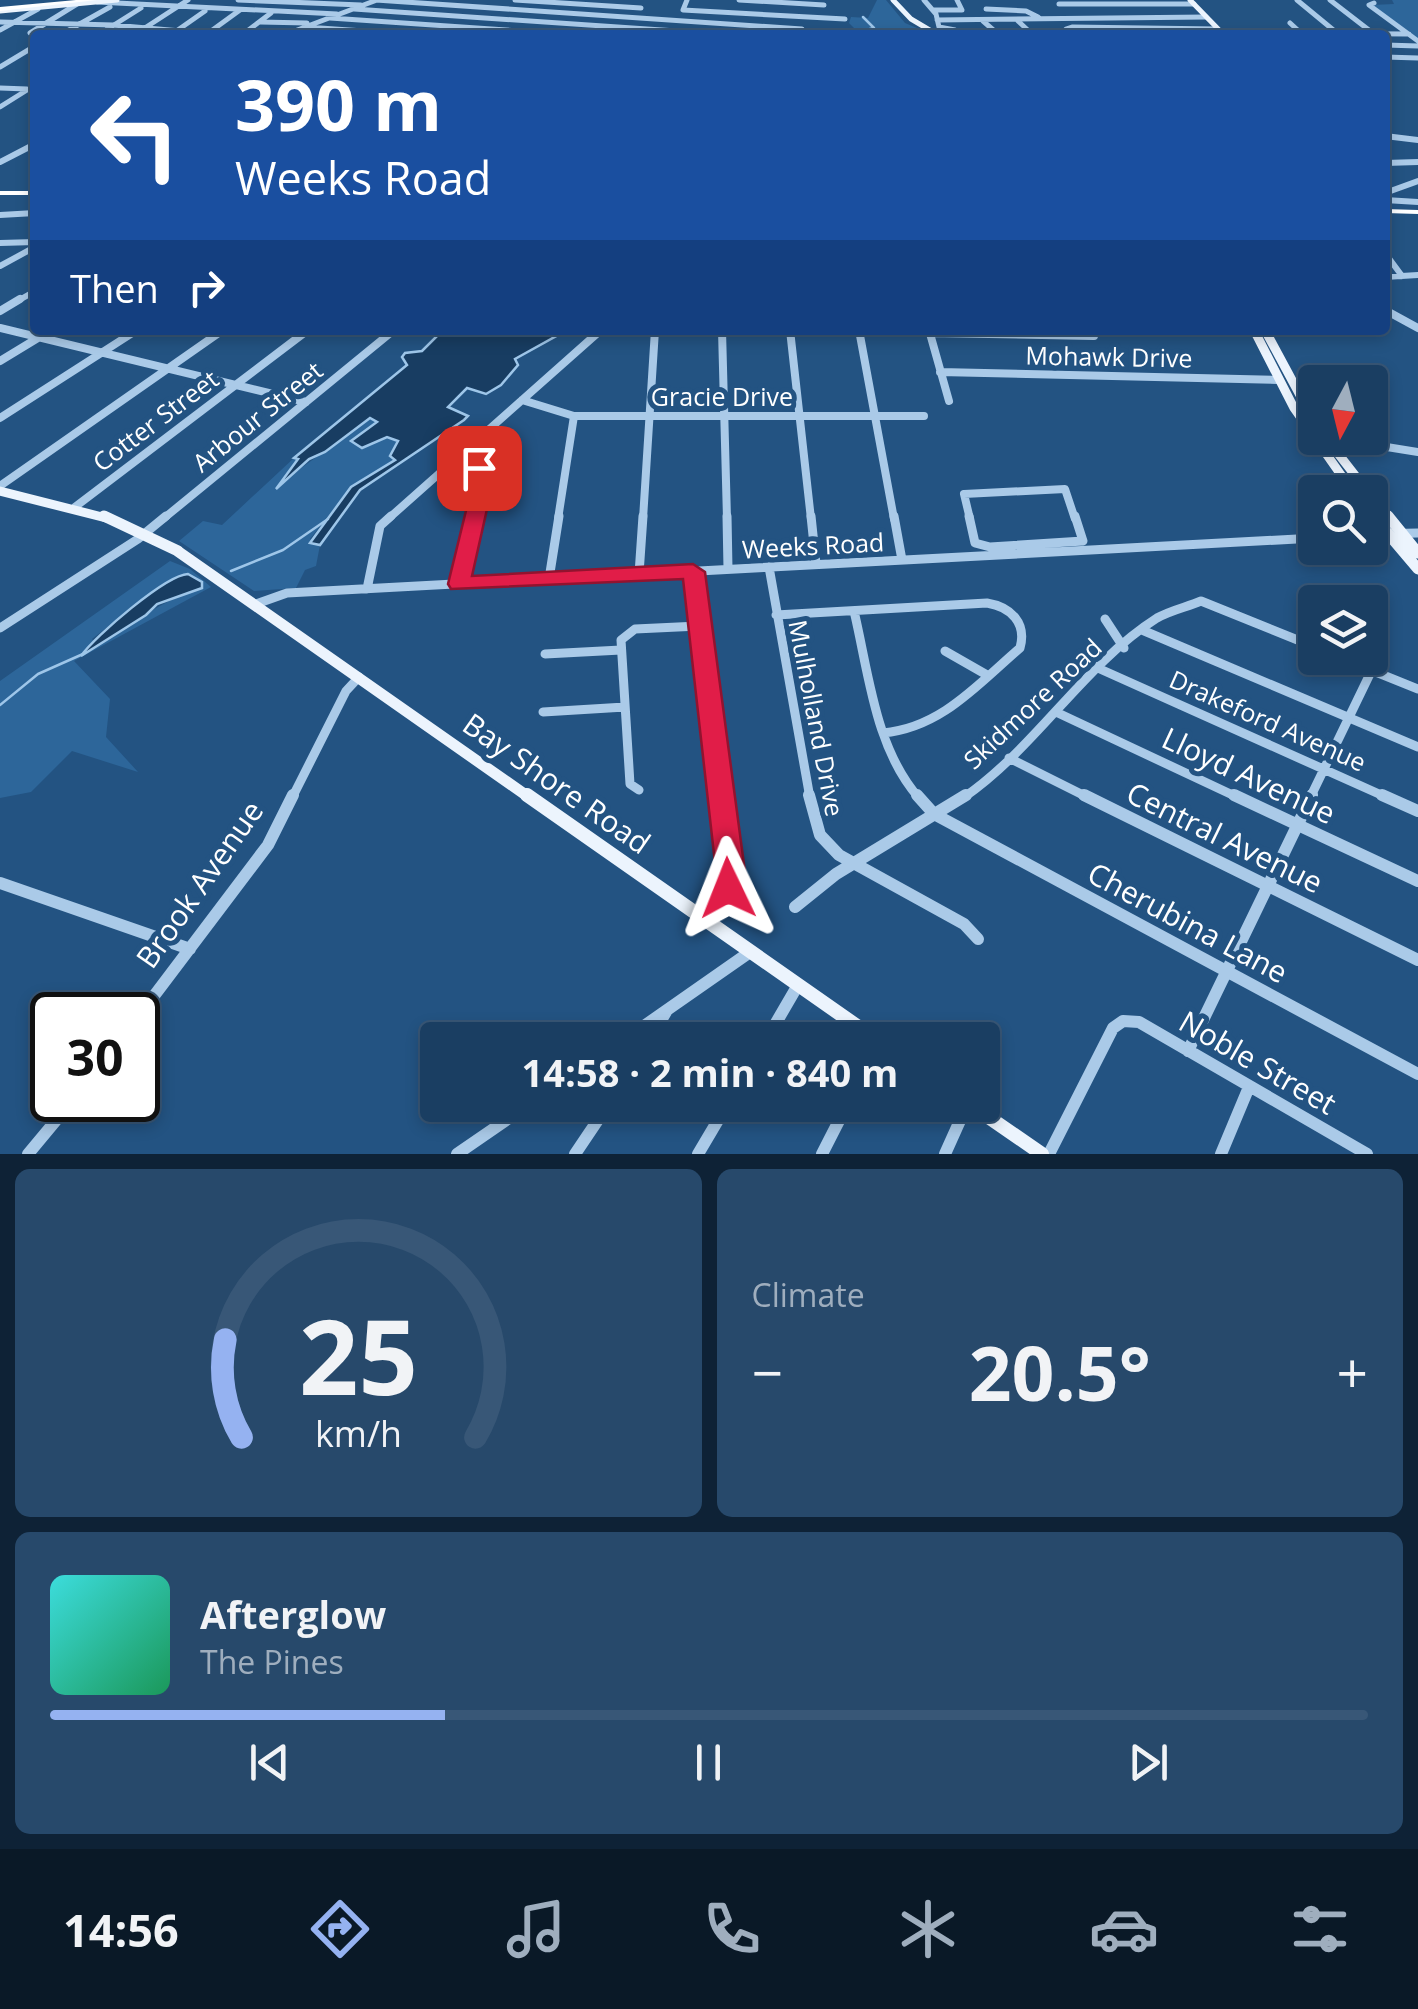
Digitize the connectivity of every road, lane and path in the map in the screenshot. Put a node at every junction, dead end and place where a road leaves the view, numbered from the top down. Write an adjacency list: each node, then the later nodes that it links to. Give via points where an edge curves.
1 (52, 0): 32 (main road)
2 (117, 0): 17 (main road)
3 (188, 0): 33 (street)
4 (238, 0): 18 (street)
5 (377, 0): 21 (street); 29 (street)
6 (502, 0): 34 (street)
7 (515, 0): 19 (street)
8 (648, 0): 35 (street)
9 (687, 0): 53 (street, via 683,10)
10 (739, 0): 28 (street)
11 (893, 0): 93 (main road)
12 (902, 0): 94 (main road)
13 (924, 0): 41 (street)
14 (958, 0): 41 (street, via 962,10)
15 (1297, 0): 102 (street)
16 (1330, 0): 103 (street)
17 (96, 1): 20 (main road); 30 (street); 32 (highway)
18 (287, 1): 29 (street); 42 (street)
19 (558, 1): 22 (street); 44 (street, via 550,9)
20 (76, 2): 32 (highway); 64 (street)
21 (426, 2): 34 (street); 43 (street)
22 (590, 2): 35 (street); 44 (street)
23 (1057, 2): 24 (street); 47 (street)
24 (1154, 2): 25 (street)
25 (1167, 2): 26 (street)
26 (1192, 2): 48 (main road)
27 (1374, 2): 105 (street)
28 (826, 3): 53 (street)
29 (364, 5): 38 (street)
30 (112, 6): 31 (street); 67 (street)
31 (144, 7): 33 (street); 70 (street)
32 (0, 8)
33 (176, 8): 37 (street); 73 (street)
34 (492, 8): 44 (street); 51 (street)
35 (641, 8): 52 (street)
36 (38, 9): 58 (street)
37 (208, 9): 40 (street); 81 (street)
38 (354, 9): 43 (street); 45 (street)
39 (986, 9): 46 (street)
40 (240, 10): 42 (street); 82 (street)
41 (930, 10): 65 (street)
42 (273, 12): 45 (street); 60 (street)
43 (411, 13): 51 (street); 61 (street)
44 (562, 13): 52 (street); 62 (street)
45 (340, 14): 50 (street)
46 (1038, 16): 47 (street); 56 (street, via 1040,21)
47 (1068, 16): 48 (street)
48 (1206, 17): 99 (main road)
49 (36, 18): 59 (street)
50 (330, 18): 61 (street); 69 (street)
51 (481, 18): 62 (street); 71 (street)
52 (632, 18): 63 (street); 72 (street)
53 (816, 19): 54 (street); 74 (street)
54 (845, 20)
55 (985, 20): 56 (street); 65 (street); 96 (street); 97 (street)
56 (1018, 20): 98 (street)
57 (0, 22): 58 (street)
58 (14, 22): 59 (street); 75 (street)
59 (29, 22): 64 (street)
60 (259, 22): 69 (street); 83 (street)
61 (398, 22): 71 (street); 86 (street)
62 (552, 22): 72 (street); 89 (street)
63 (706, 22): 74 (street); 92 (street)
64 (48, 23): 67 (street); 76 (street)
65 (938, 23): 95 (street)
66 (1290, 23): 101 (street)
67 (81, 24): 70 (street); 77 (street)
68 (1256, 24): 100 (street)
69 (306, 25): 84 (street); 85 (street)
70 (114, 26): 73 (street); 78 (street)
71 (469, 27): 87 (street); 88 (street)
72 (624, 27): 90 (street); 91 (street)
73 (144, 28): 79 (street); 80 (street)
74 (802, 29)
75 (0, 30)
76 (35, 30)
77 (70, 30)
78 (107, 30)
79 (141, 30)
80 (159, 30)
81 (177, 30)
82 (212, 30)
83 (249, 30)
84 (295, 30)
85 (348, 30)
86 (387, 30)
87 (466, 30)
88 (499, 30)
89 (544, 30)
90 (622, 30)
91 (656, 30)
92 (701, 30)
93 (930, 30)
94 (945, 30)
95 (947, 30)
96 (955, 30)
97 (994, 30)
98 (1028, 30)
99 (1219, 30)
100 (1262, 30)
101 (1298, 30)
102 (1334, 30)
103 (1369, 30)
104 (1390, 34): 105 (street)
105 (1410, 34): 106 (street)
106 (1418, 43): 107 (street)
107 (1390, 46)
108 (30, 49): 111 (street)
109 (1390, 58): 110 (street)
110 (1418, 58)
111 (0, 67)
112 (0, 88): 113 (street)
113 (30, 88)
114 (30, 90): 115 (street)
115 (0, 107)
116 (1390, 137): 117 (street)
117 (1418, 140)
118 (30, 147): 119 (street)
119 (0, 159)
120 (1390, 161): 121 (street)
121 (1418, 162)
122 (1418, 182): 125 (street)
123 (30, 190): 124 (highway)
124 (0, 191)
125 (1390, 194)
126 (1390, 197): 127 (street)
127 (1418, 202)
128 (1390, 213): 130 (highway)
129 (30, 214): 131 (street)
130 (1418, 214)
131 (0, 215)
132 (0, 244): 133 (street)
133 (30, 244)
134 (30, 247): 136 (street)
135 (1390, 257): 137 (street)
136 (0, 266)
137 (1411, 275): 138 (street)
138 (1418, 283)
139 (30, 294): 140 (street)
140 (0, 310)
141 (1390, 313): 143 (street)
142 (0, 328): 145 (street)
143 (1418, 328)
144 (30, 335): 161 (street)
145 (30, 335)
146 (42, 335): 161 (street)
147 (129, 335): 162 (street)
148 (215, 335): 164 (street)
149 (301, 335): 167 (street, Cotter Street)
150 (388, 335): 171 (street, Arbour Street)
151 (595, 335): 169 (street)
152 (654, 335): 175 (street)
153 (722, 335): 176 (street)
154 (791, 335): 177 (street)
155 (860, 335): 173 (street)
156 (930, 335): 165 (street)
157 (1053, 335): 158 (street)
158 (1094, 335)
159 (1256, 335): 166 (main road)
160 (1268, 335): 168 (main road)
161 (39, 337): 162 (street); 163 (street)
162 (103, 352): 164 (street); 179 (street)
163 (0, 361)
164 (168, 368): 167 (street); 183 (street)
165 (940, 372): 166 (street, Mohawk Drive); 170 (street)
166 (1278, 380): 172 (main road)
167 (235, 384): 171 (street); 184 (street, Cotter Street)
168 (1298, 391)
169 (522, 400): 174 (street, Gracie Drive); 182 (street)
170 (949, 401)
171 (306, 402): 187 (street, Arbour Street)
172 (1298, 411)
173 (875, 415): 177 (street, Gracie Drive); 178 (street, Gracie Drive); 195 (street)
174 (574, 416): 175 (street, Gracie Drive); 202 (street)
175 (649, 416): 176 (street, Gracie Drive); 201 (street)
176 (724, 416): 177 (street, Gracie Drive); 199 (street)
177 (800, 416): 196 (street)
178 (924, 416)
179 (0, 418)
180 (1388, 447): 181 (street)
181 (1418, 452)
182 (453, 461): 203 (street, via 484,473); 204 (street, via 380,526)
183 (0, 489): 184 (main road, Bay Shore Road)
184 (75, 507): 187 (main road, Bay Shore Road)
185 (1388, 518): 186 (main road)
186 (1399, 532): 188 (street); 189 (street); 194 (main road)
187 (146, 533): 205 (main road, Bay Shore Road); 210 (street, Arbour Street)
188 (1388, 533)
189 (1418, 533)
190 (1388, 535): 198 (main road)
191 (1298, 539): 192 (street, Weeks Road)
192 (1042, 547): 193 (street, Weeks Road); 193 (street, via 1083,541 1064,489 964,494 977,546)
193 (1025, 548): 195 (street, Weeks Road)
194 (1418, 554)
195 (902, 560): 196 (street, Weeks Road)
196 (816, 564): 197 (street, Weeks Road)
197 (768, 567): 199 (street, Weeks Road); 207 (street, Mulholland Drive)
198 (1418, 569)
199 (728, 570): 200 (street, Weeks Road)
200 (693, 572): 201 (street, Weeks Road); 209 (street)
201 (640, 574): 202 (street, Weeks Road)
202 (549, 579): 203 (street, Weeks Road)
203 (459, 584): 204 (street, Weeks Road)
204 (367, 589): 205 (street, Weeks Road, via 283,594)
205 (256, 604): 220 (main road, Bay Shore Road)
206 (854, 611): 207 (street); 221 (street, via 1004,606 1016,616 1024,642); 227 (street, Cherubina Lane)
207 (776, 615): 235 (street, Mulholland Drive, via 815,820 828,846)
208 (1104, 619): 213 (street)
209 (700, 626): 214 (street, via 635,629 625,633); 240 (street, via 731,872 725,894)
210 (0, 628)
211 (1142, 630): 212 (street, Skidmore Road, via 1201,601); 213 (street, Skidmore Road); 226 (street)
212 (1298, 640)
213 (1124, 648): 217 (street, Skidmore Road)
214 (622, 650): 216 (street); 223 (street)
215 (945, 651): 221 (street)
216 (544, 654)
217 (1100, 669): 225 (street, Skidmore Road); 230 (street, Drakeford Avenue)
218 (1369, 675): 226 (street)
219 (1385, 675): 222 (street)
220 (358, 676): 240 (main road, Bay Shore Road); 242 (street, Brook Avenue, via 268,845)
221 (986, 676): 227 (street, via 923,727)
222 (1418, 688)
223 (625, 707): 224 (street); 231 (street, via 630,784)
224 (543, 712)
225 (1058, 713): 229 (street, Skidmore Road); 234 (street, Lloyd Avenue)
226 (1348, 717): 228 (street); 230 (street)
227 (883, 733): 233 (street, Cherubina Lane, via 901,778)
228 (1418, 746)
229 (1009, 758): 233 (street, Skidmore Road); 238 (street, Central Avenue)
230 (1324, 769): 232 (street, Drakeford Avenue); 234 (street)
231 (638, 790)
232 (1418, 811)
233 (934, 814): 235 (street, Skidmore Road); 245 (street, Cherubina Lane)
234 (1296, 824): 236 (street, Lloyd Avenue); 238 (street)
235 (852, 862): 239 (street, Skidmore Road); 241 (street, Mulholland Drive, via 964,924)
236 (1418, 882)
237 (0, 883): 242 (street)
238 (1268, 886): 244 (street, Central Avenue); 245 (street)
239 (795, 908)
240 (702, 919): 243 (main road, Bay Shore Road)
241 (978, 940)
242 (190, 949): 247 (street, Brook Avenue)
243 (750, 952): 246 (main road, Bay Shore Road); 248 (street)
244 (1418, 960)
245 (1227, 972): 254 (street); 255 (street, Cherubina Lane)
246 (798, 986): 252 (street); 253 (main road, Bay Shore Road)
247 (157, 992)
248 (667, 1010): 250 (street); 251 (street)
249 (1123, 1021): 254 (street, Noble Street, via 1139,1022); 270 (street, via 1113,1028)
250 (650, 1022)
251 (660, 1022)
252 (777, 1022)
253 (851, 1022)
254 (1188, 1050): 256 (street, Noble Street)
255 (1418, 1074)
256 (1248, 1087): 271 (street); 272 (street, Noble Street)
257 (56, 1122): 264 (street)
258 (503, 1122): 265 (street)
259 (597, 1122): 266 (street)
260 (717, 1122): 267 (street)
261 (838, 1122): 268 (street)
262 (961, 1122): 269 (street)
263 (996, 1122): 270 (main road)
264 (32, 1152)
265 (456, 1154)
266 (575, 1154)
267 (698, 1154)
268 (822, 1154)
269 (945, 1154)
270 (1046, 1154)
271 (1221, 1154)
272 (1365, 1154)

